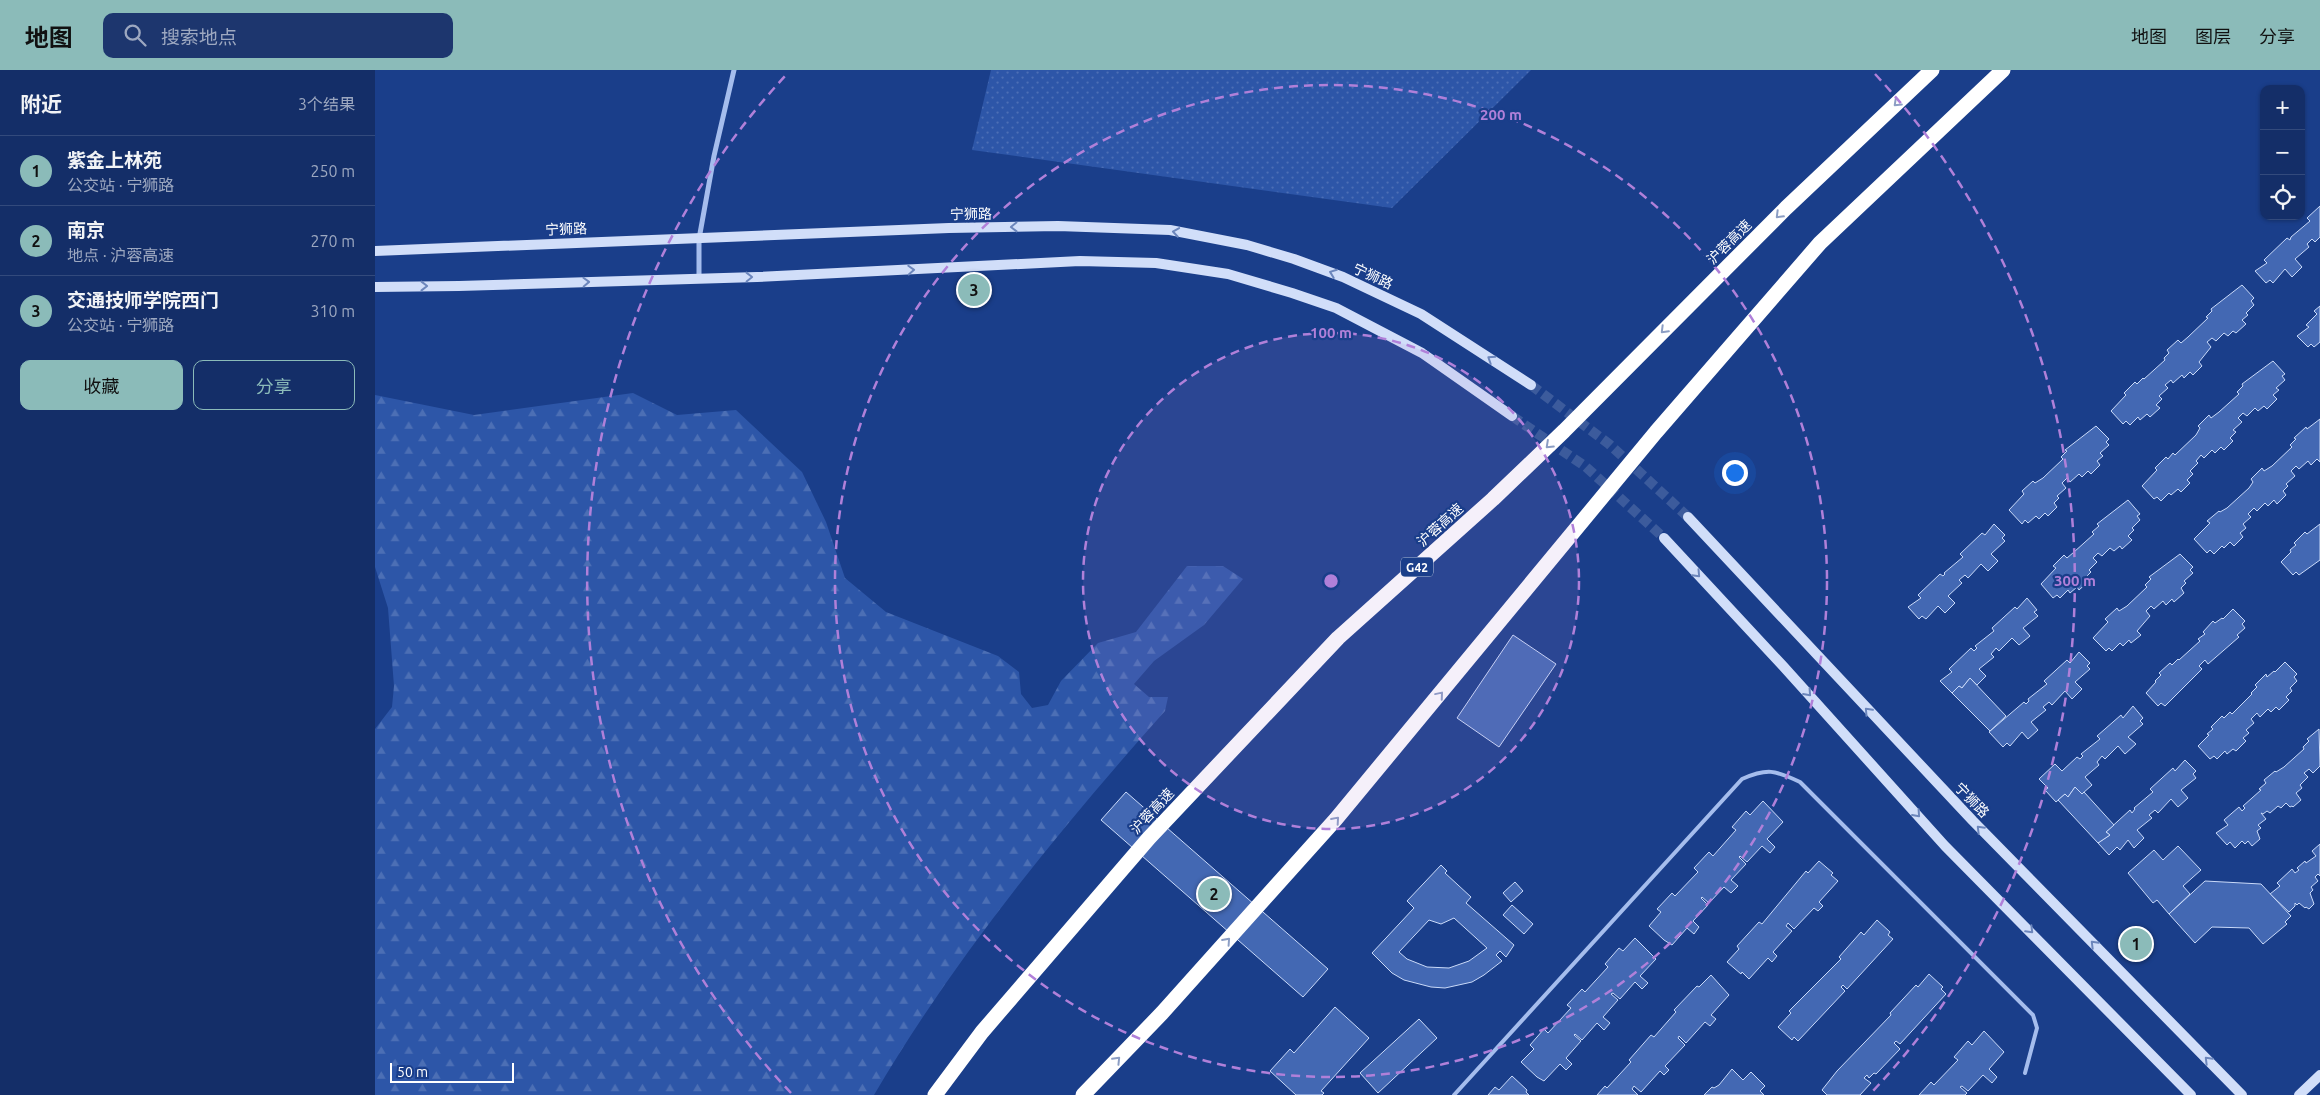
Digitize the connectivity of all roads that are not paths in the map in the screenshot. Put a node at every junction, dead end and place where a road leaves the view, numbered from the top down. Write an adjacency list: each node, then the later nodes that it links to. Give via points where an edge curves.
1 (734, 70): 4 (street)
2 (1932, 70): 14 (highway, 沪蓉高速 / G42, one-way to 14, via 1786,208 1493,499 1338,638 1149,838 982,1032)
3 (2003, 70): 15 (highway, one-way to 3, via 1336,819 1656,432 1820,243)
4 (699, 239): 5 (main road, 宁狮路); 6 (street); 8 (main road, 宁狮路, one-way to 4, via 1421,314 1343,277 1247,245 1170,230 1058,226 949,228)
5 (375, 251)
6 (699, 278): 7 (main road, one-way to 6); 9 (main road, one-way to 9, via 1080,261 1156,263 1229,274 1336,308 1422,354)
7 (375, 287)
8 (1531, 385)
9 (1512, 416)
10 (1688, 517): 18 (main road, 宁狮路, one-way to 10, via 1973,821)
11 (1664, 538): 17 (main road, one-way to 17, via 1945,846)
12 (2025, 1073): 16 (lane, via 2037,1028 2033,1016 1800,782 1781,773 1760,771 1741,779)
13 (2320, 1075): 19 (main road)
14 (935, 1095)
15 (1083, 1095)
16 (1453, 1095)
17 (2191, 1095)
18 (2242, 1095)
19 (2299, 1095)

